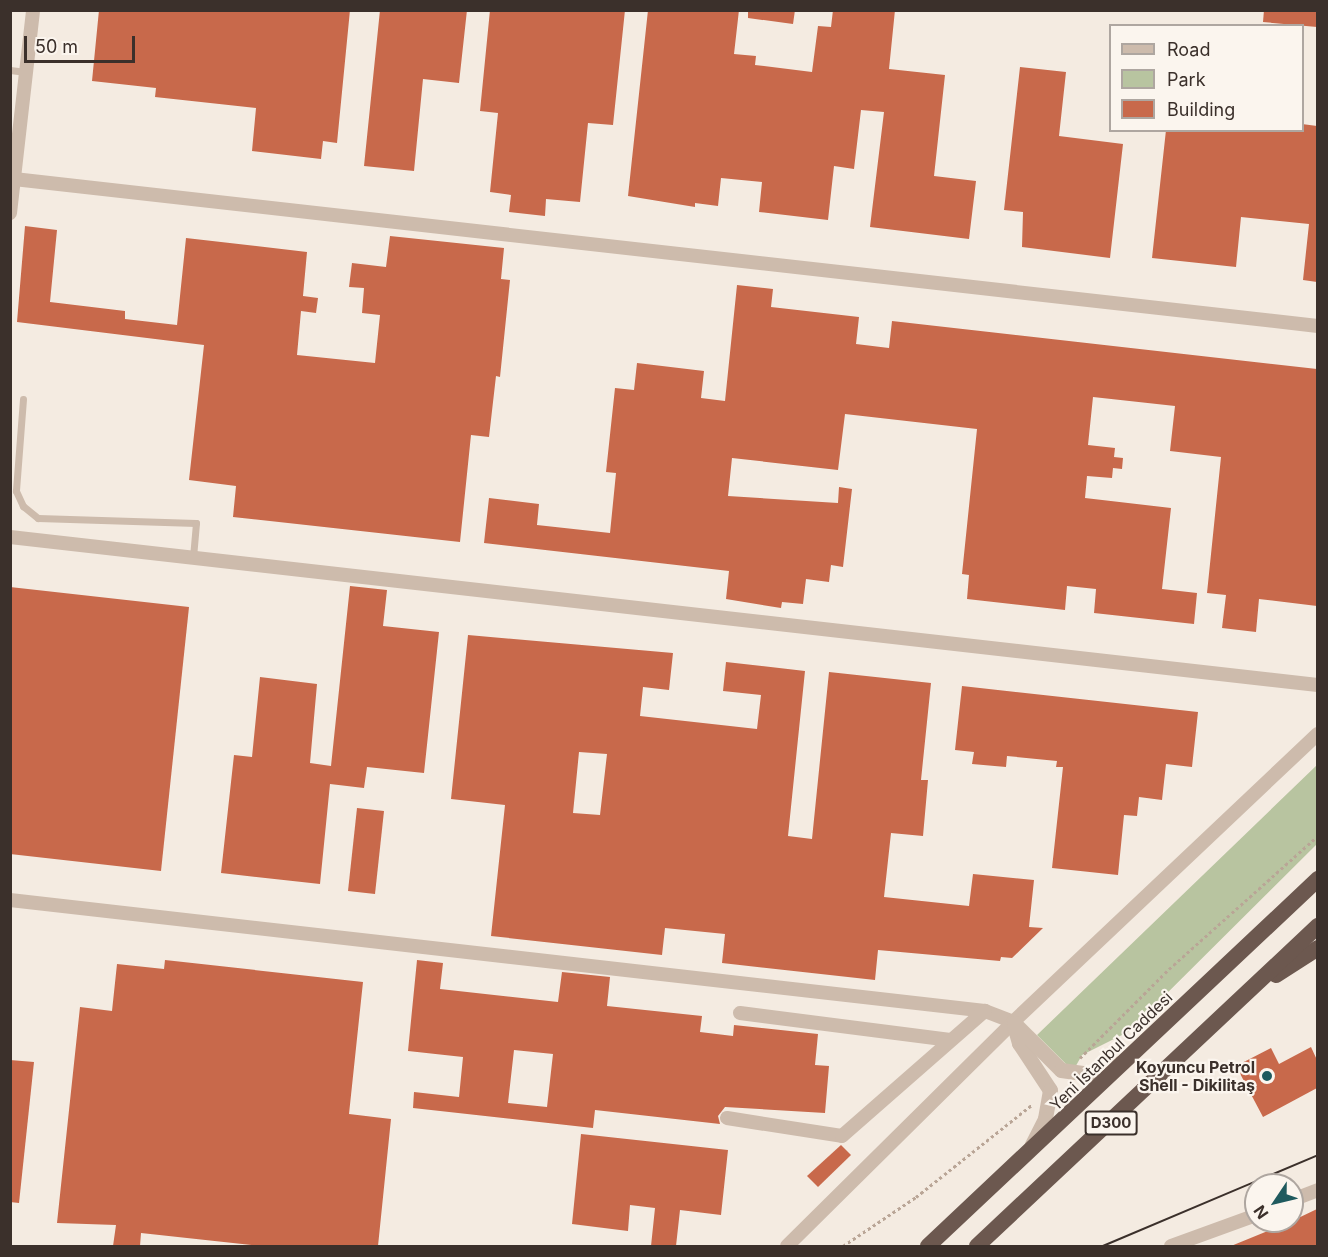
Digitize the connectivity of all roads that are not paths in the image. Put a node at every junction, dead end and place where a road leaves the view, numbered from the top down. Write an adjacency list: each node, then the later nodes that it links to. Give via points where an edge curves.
1 (33, 10): 3 (street)
2 (10, 70): 3 (lane)
3 (26, 72): 4 (street)
4 (14, 179): 5 (street); 6 (street)
5 (10, 213)
6 (1317, 326)
7 (23, 399): 9 (lane, via 16,491 23,506 38,518 196,523)
8 (10, 537): 9 (street)
9 (193, 558): 10 (street)
10 (1317, 685)
11 (1317, 734): 19 (street)
12 (1317, 879): 21 (highway, Yeni İstanbul Caddesi / D300)
13 (10, 900): 17 (street)
14 (1317, 926): 16 (highway, D300)
15 (1317, 948): 16 (highway)
16 (1242, 997): 27 (highway, D300)
17 (985, 1011): 19 (street); 20 (street)
18 (740, 1013): 20 (street)
19 (1013, 1022): 21 (street, via 1061,1070 1088,1074); 23 (street, via 1019,1043 1050,1090 1045,1119); 25 (street)
20 (950, 1040): 22 (street, via 842,1136)
21 (1126, 1060): 23 (highway, Yeni İstanbul Caddesi / D300)
22 (727, 1118)
23 (1024, 1160): 26 (highway, Yeni İstanbul Caddesi / D300)
24 (1244, 1219): 28 (street)
25 (787, 1246)
26 (928, 1246)
27 (977, 1246)
28 (1172, 1246)

